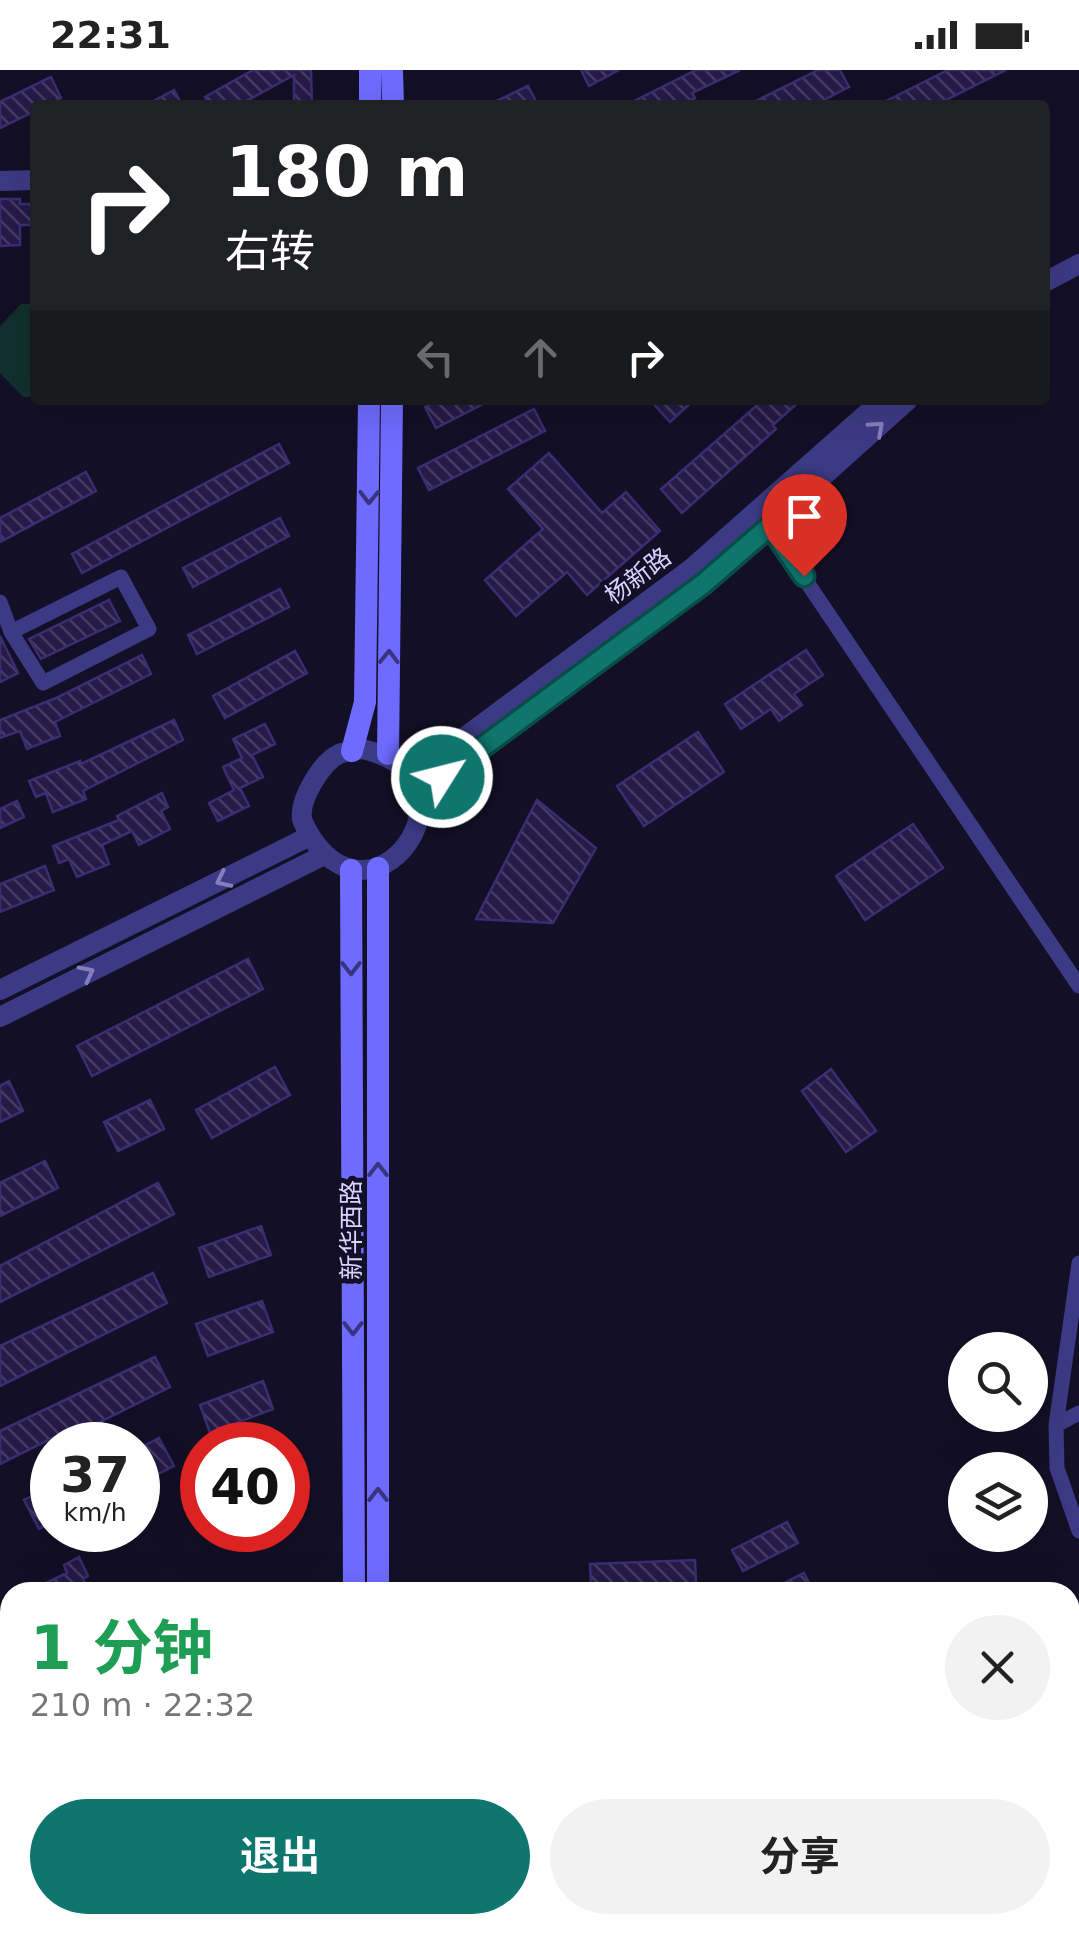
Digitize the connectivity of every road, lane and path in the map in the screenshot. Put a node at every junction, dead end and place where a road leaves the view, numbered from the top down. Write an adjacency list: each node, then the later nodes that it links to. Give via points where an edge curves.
1 (370, 70): 3 (main road)
2 (392, 70): 4 (main road)
3 (370, 100)
4 (392, 100)
5 (30, 180): 6 (street)
6 (0, 181)
7 (1079, 264): 8 (street)
8 (1050, 279)
9 (1079, 280): 10 (street)
10 (1050, 292)
11 (369, 405): 18 (main road, one-way to 18, via 365,702)
12 (392, 405): 19 (main road, one-way to 12)
13 (877, 405): 15 (street, 杨新路)
14 (902, 405): 15 (street, 杨新路, one-way to 14)
15 (762, 518): 20 (street, 杨新路); 25 (street)
16 (0, 602): 17 (street)
17 (11, 632): 17 (street, via 43,683 149,630 122,577)
18 (352, 751): 19 (street); 21 (street, via 336,755 307,794 302,817)
19 (388, 754): 20 (street)
20 (414, 785): 23 (street, via 419,821 408,847)
21 (310, 836): 22 (street); 26 (street, one-way to 26)
22 (324, 854): 24 (street); 27 (street, one-way to 22)
23 (378, 868): 24 (street); 33 (main road, 新华西路, one-way to 23)
24 (351, 870): 32 (main road, 新华西路, one-way to 32)
25 (1079, 986)
26 (0, 990)
27 (0, 1016)
28 (1079, 1264): 30 (street)
29 (1079, 1414): 30 (street)
30 (1056, 1425): 31 (street, via 1056,1468)
31 (1079, 1531)
32 (354, 1582)
33 (378, 1582)

